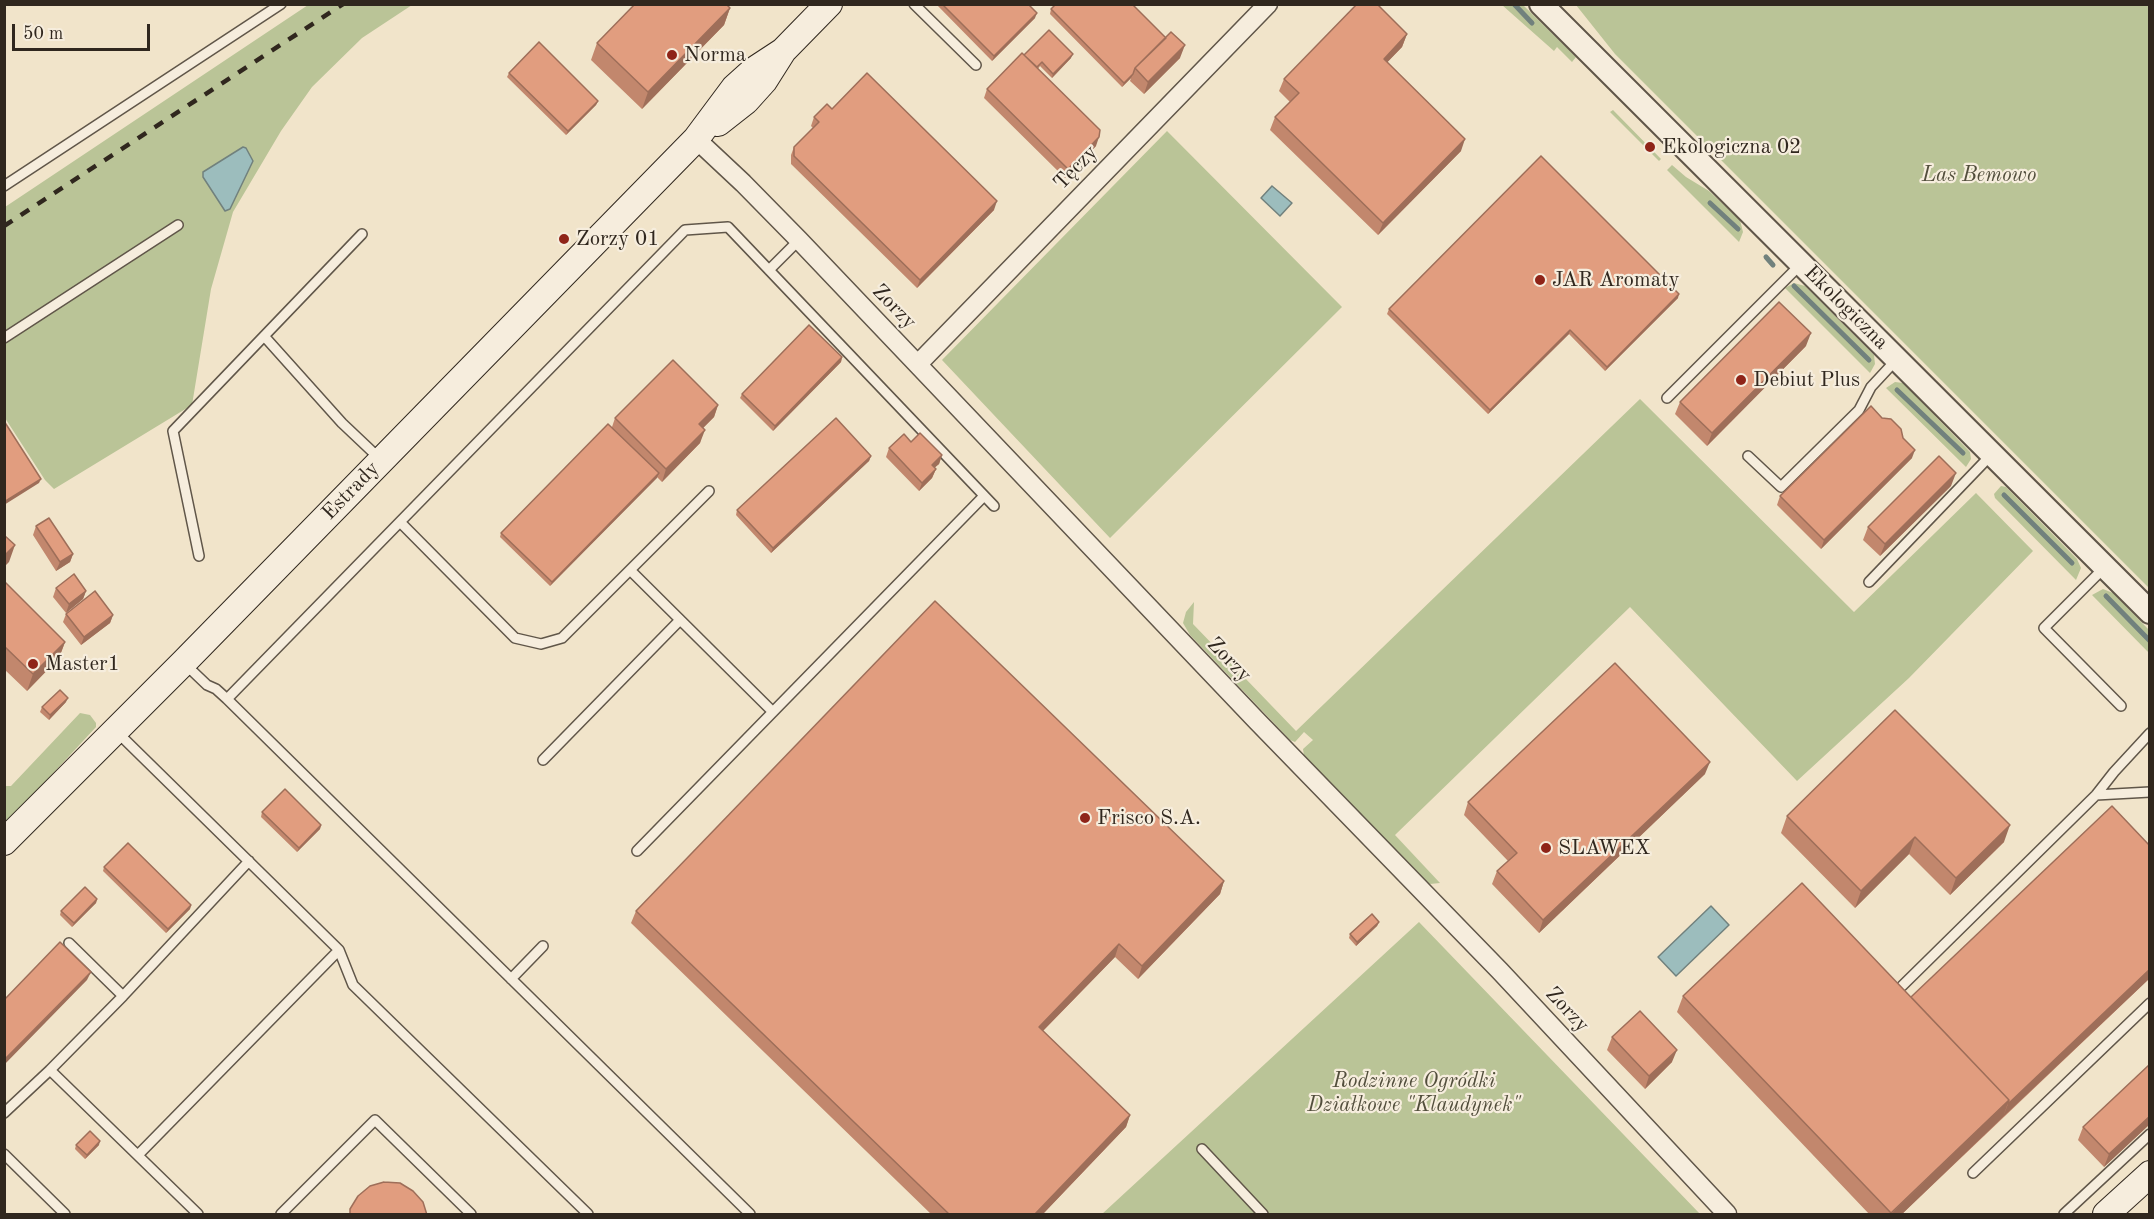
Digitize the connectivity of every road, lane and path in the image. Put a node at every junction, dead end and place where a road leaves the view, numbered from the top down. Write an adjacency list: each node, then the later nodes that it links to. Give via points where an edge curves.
1 (281, 4): 8 (lane)
2 (829, 4): 7 (main road, Estrady, via 783,51 746,101)
3 (914, 4): 6 (lane)
4 (1268, 4): 17 (street, Tęczy)
5 (1541, 4): 12 (street, Ekologiczna)
6 (976, 65)
7 (696, 139): 11 (street, Zorzy); 21 (main road, Estrady)
8 (4, 186)
9 (178, 225): 15 (lane)
10 (362, 234): 14 (lane)
11 (799, 240): 13 (lane); 17 (street, Zorzy)
12 (1801, 264): 16 (street, Ekologiczna); 18 (lane)
13 (769, 270): 23 (lane); 25 (lane, via 728,228 685,230)
14 (264, 336): 21 (lane); 26 (lane, via 173,431)
15 (4, 338)
16 (1897, 359): 19 (street, Ekologiczna); 20 (lane, via 1871,387 1858,410 1781,488)
17 (918, 364): 66 (street, Zorzy, via 1500,971)
18 (1667, 398)
19 (1991, 455): 27 (street, Ekologiczna); 29 (lane)
20 (1748, 456)
21 (381, 460): 32 (main road, Estrady)
22 (709, 491): 28 (lane)
23 (984, 496): 24 (lane); 35 (lane)
24 (994, 506)
25 (400, 522): 28 (lane, via 515,638 541,644 562,638); 33 (lane)
26 (199, 556)
27 (2105, 567): 30 (street, Ekologiczna); 34 (lane, via 2044,628)
28 (630, 570): 31 (lane)
29 (1869, 582)
30 (2150, 612)
31 (680, 620): 35 (lane); 38 (lane)
32 (183, 662): 33 (lane); 36 (main road, Estrady)
33 (227, 699): 47 (lane)
34 (2121, 706)
35 (773, 712): 42 (lane)
36 (115, 730): 41 (main road, Estrady); 43 (lane)
37 (2150, 733): 40 (lane)
38 (543, 760)
39 (2150, 792): 40 (lane)
40 (2096, 795): 48 (lane)
41 (4, 842)
42 (637, 851)
43 (249, 861): 46 (lane); 49 (lane)
44 (69, 943): 49 (lane)
45 (543, 946): 47 (lane)
46 (339, 950): 56 (lane); 63 (lane, via 353,985)
47 (511, 979): 64 (lane)
48 (1902, 986)
49 (123, 996): 51 (lane)
50 (2150, 1003): 57 (lane)
51 (50, 1070): 52 (lane); 56 (lane)
52 (4, 1113)
53 (2150, 1134): 67 (lane)
54 (1202, 1149): 65 (lane)
55 (4, 1154): 59 (lane)
56 (138, 1155): 60 (lane)
57 (1973, 1173)
58 (2150, 1174): 68 (main road)
59 (65, 1215)
60 (198, 1215)
61 (281, 1215): 62 (lane, via 375,1120)
62 (471, 1215)
63 (588, 1215)
64 (750, 1215)
65 (1263, 1215)
66 (1727, 1215)
67 (2064, 1215)
68 (2106, 1215)

